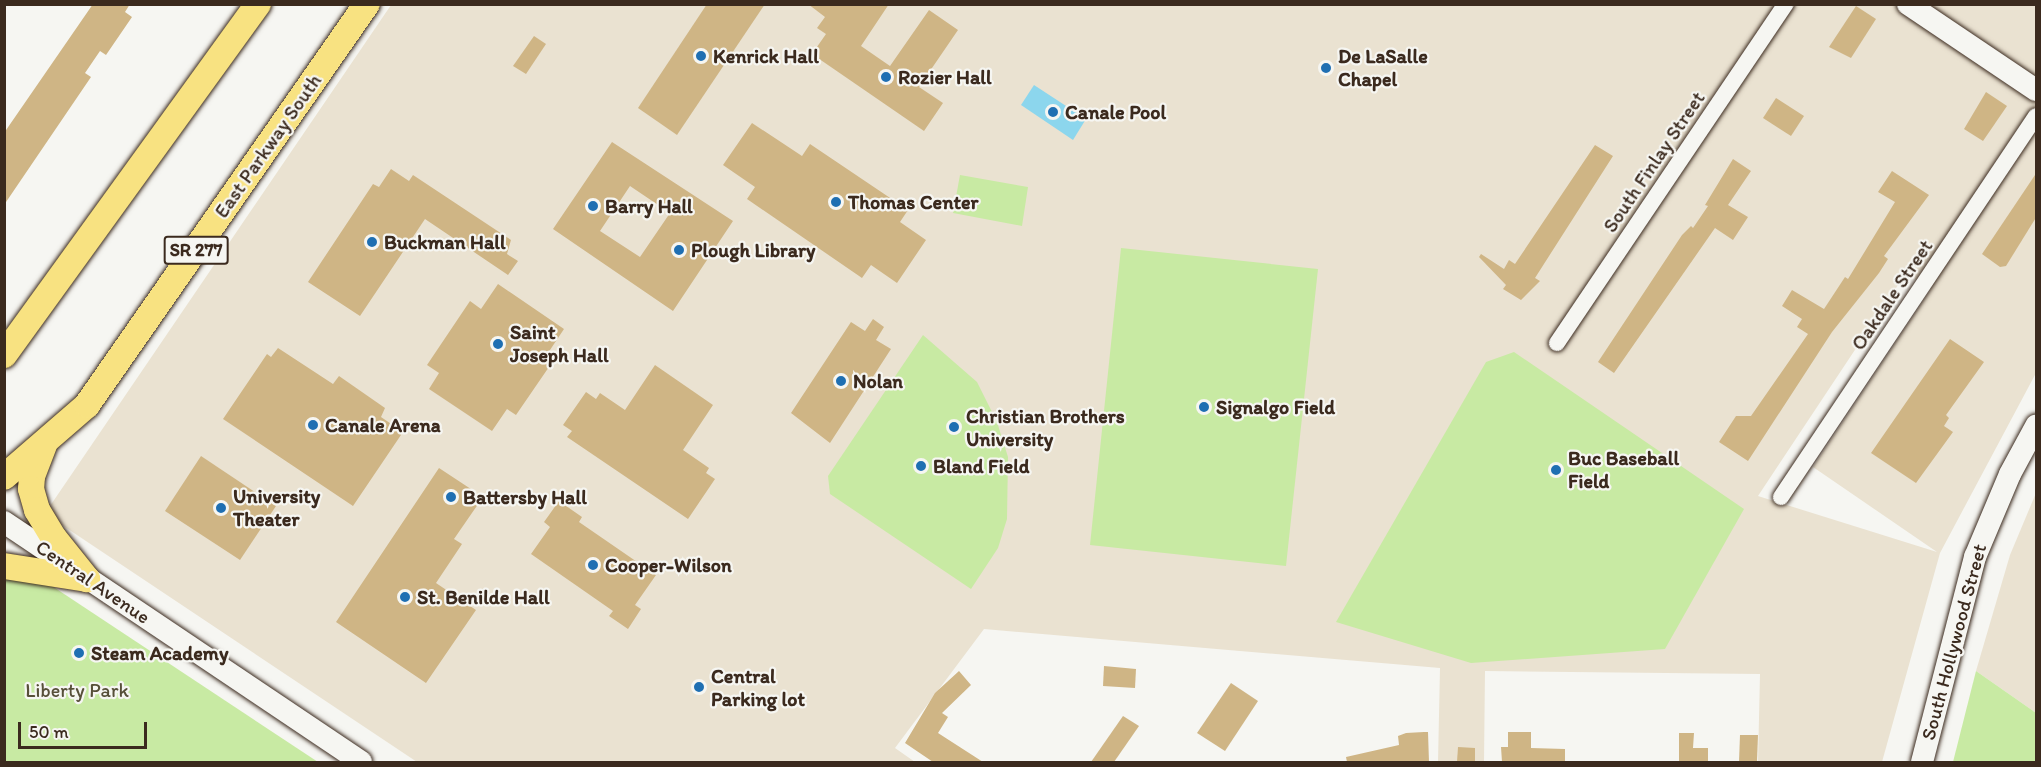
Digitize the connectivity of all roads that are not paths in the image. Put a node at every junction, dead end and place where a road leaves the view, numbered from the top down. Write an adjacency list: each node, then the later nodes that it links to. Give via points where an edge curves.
1 (258, 4): 8 (main road)
2 (367, 4): 10 (main road, East Parkway South / SR 277, via 87,405)
3 (1786, 4): 7 (street, South Finlay Street)
4 (1908, 4): 5 (main road)
5 (2037, 90)
6 (2037, 116): 12 (street, Oakdale Street)
7 (1557, 343)
8 (4, 355)
9 (2037, 426): 17 (main road, South Hollywood Street, via 2010,474 1975,557)
10 (46, 441): 11 (main road, East Parkway South / SR 277); 15 (main road, via 31,489 54,538)
11 (4, 477)
12 (1782, 497)
13 (4, 522): 15 (main road, Central Avenue)
14 (4, 566): 15 (main road)
15 (87, 579): 16 (main road, Central Avenue)
16 (361, 762)
17 (1922, 762)

